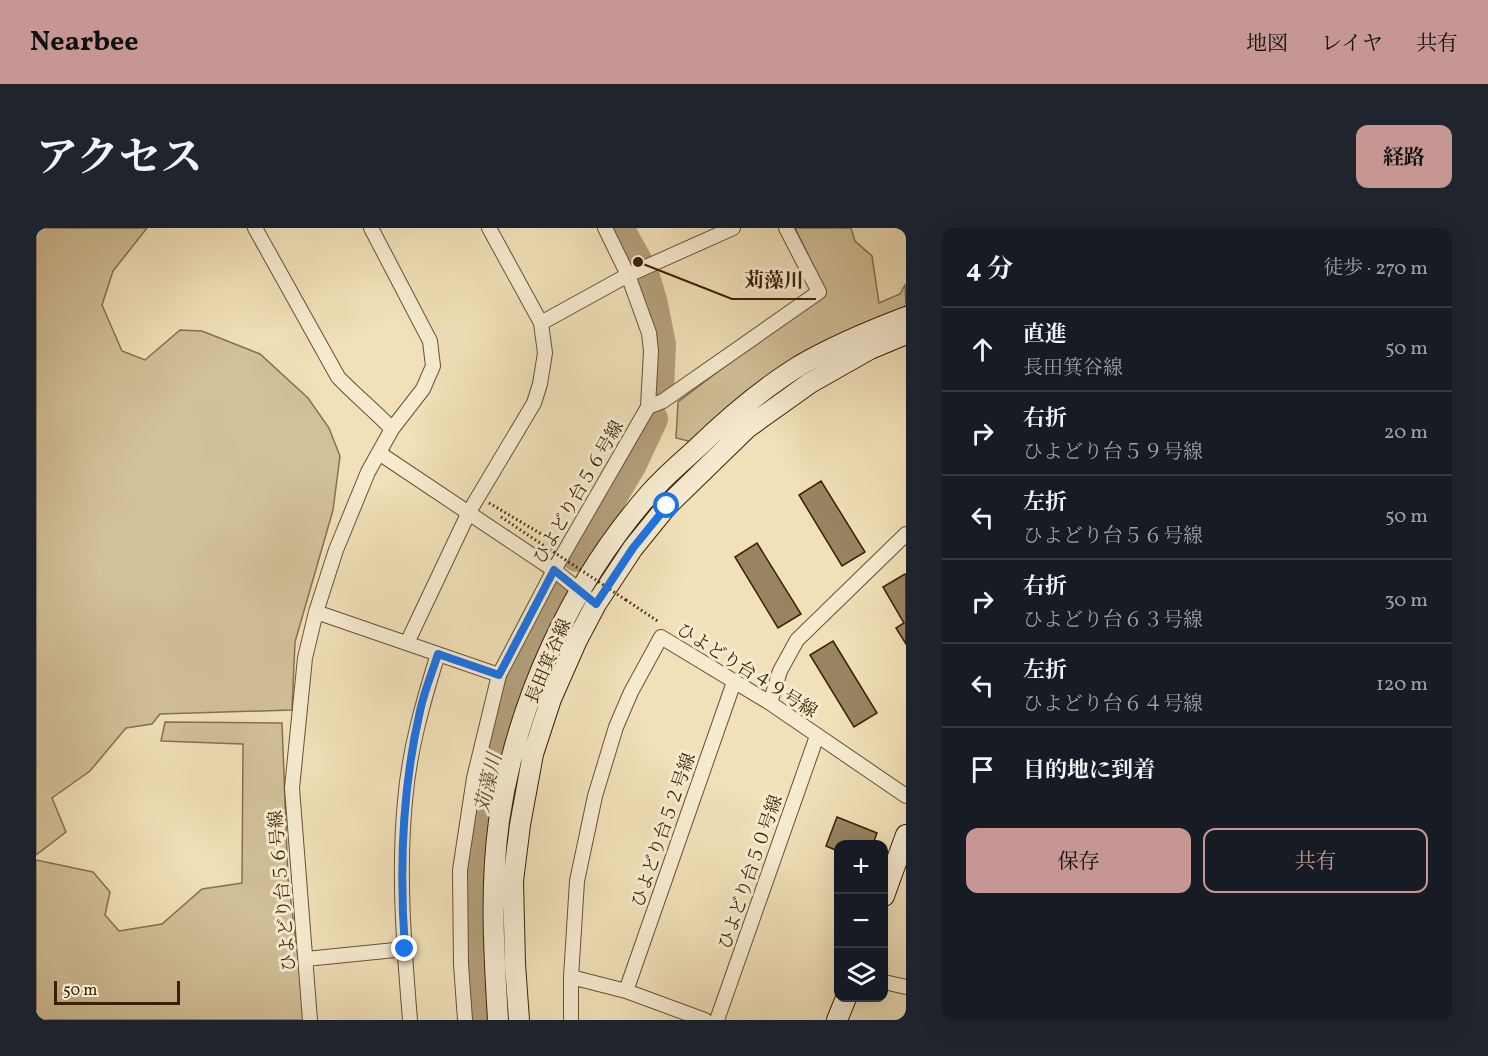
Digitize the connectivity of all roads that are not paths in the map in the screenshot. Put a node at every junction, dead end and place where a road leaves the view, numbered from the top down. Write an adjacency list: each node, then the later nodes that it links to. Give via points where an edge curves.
1 (255, 228): 12 (street, via 338,377)
2 (371, 228): 12 (street, ひよどり台５６号線, via 430,340 433,366 423,389)
3 (489, 228): 9 (street)
4 (605, 228): 7 (street, ひよどり台５６号線)
5 (733, 228): 7 (street)
6 (786, 228): 11 (street, via 819,292 663,401)
7 (628, 275): 9 (street); 11 (street, ひよどり台５６号線, via 649,333)
8 (906, 317): 17 (street, 長田箕谷線, via 862,333 799,366 735,411 651,491)
9 (541, 323): 14 (street, via 544,353 534,403)
10 (906, 334): 18 (street, 長田箕谷線, via 810,383 747,428 667,506)
11 (648, 407): 16 (street, ひよどり台５６号線)
12 (392, 429): 13 (street, ひよどり台５６号線)
13 (380, 453): 14 (street); 19 (street, ひよどり台５６号線, via 368,472 336,550)
14 (468, 512): 16 (street); 20 (street)
15 (906, 534): 24 (street, via 797,640 780,671)
16 (554, 570): 17 (street); 22 (street, ひよどり台５６号線)
17 (580, 591): 18 (street); 39 (street, 長田箕谷線, via 533,692 500,819 493,882)
18 (596, 604): 40 (street, 長田箕谷線, via 550,699 533,754 513,881)
19 (316, 612): 20 (street); 30 (street, ひよどり台５６号線, via 305,658 292,789)
20 (406, 643): 21 (street)
21 (438, 654): 22 (street); 29 (street, via 420,710 405,799)
22 (499, 675): 38 (street, ひよどり台５６号線, via 474,778 460,870)
23 (734, 681): 24 (street, ひよどり台４９号線); 31 (street, ひよどり台４９号線, via 661,637 616,727 595,796 577,881); 34 (street, ひよどり台５２号線)
24 (770, 704): 25 (street, ひよどり台４９号線)
25 (817, 736): 26 (street, ひよどり台４９号線); 43 (street, ひよどり台５０号線)
26 (906, 795)
27 (906, 835): 28 (street)
28 (885, 894)
29 (405, 949): 30 (street); 37 (street)
30 (306, 959): 36 (street, ひよどり台５６号線)
31 (571, 977): 34 (street); 41 (street, ひよどり台４９号線)
32 (888, 983): 33 (street)
33 (906, 987)
34 (626, 991): 42 (street)
35 (844, 1002): 44 (street)
36 (310, 1020)
37 (410, 1020)
38 (465, 1020)
39 (498, 1020)
40 (519, 1020)
41 (571, 1020)
42 (705, 1020)
43 (717, 1020)
44 (837, 1020)

